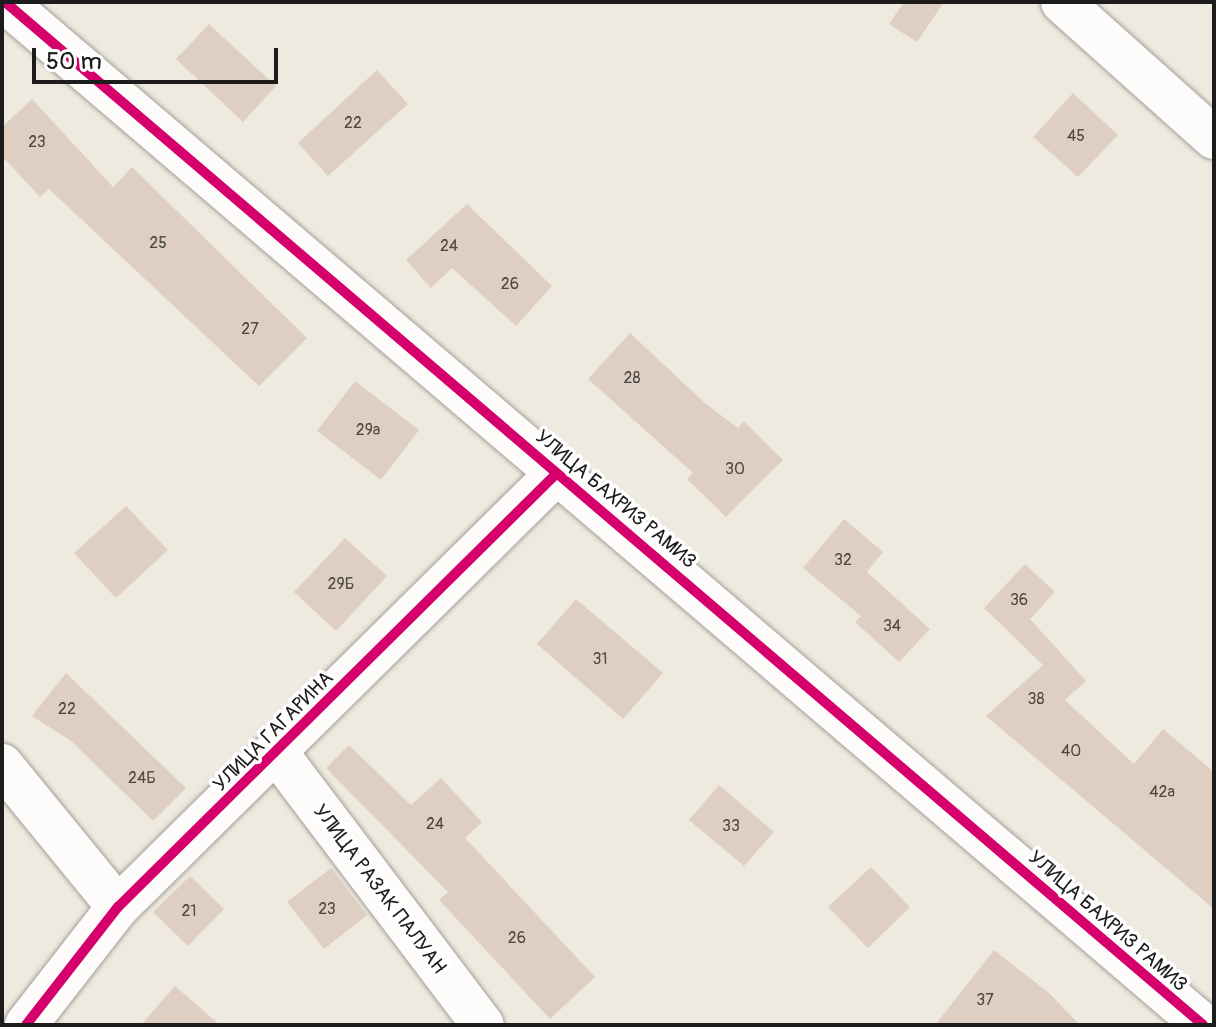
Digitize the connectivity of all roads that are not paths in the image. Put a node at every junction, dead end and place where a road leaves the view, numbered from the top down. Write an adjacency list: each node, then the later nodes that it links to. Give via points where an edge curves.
1 (5, 2): 4 (street, УЛИЦА БАХРИЗ РАМИЗ)
2 (1062, 2): 3 (street)
3 (1214, 138)
4 (557, 473): 5 (street, УЛИЦА ГАГАРИНА); 10 (street, УЛИЦА БАХРИЗ РАМИЗ)
5 (277, 753): 7 (street, УЛИЦА ГАГАРИНА); 9 (street, УЛИЦА РАЗАК ПАЛУАН)
6 (2, 765): 7 (street)
7 (118, 907): 8 (street, УЛИЦА ГАГАРИНА)
8 (26, 1025)
9 (483, 1025)
10 (1203, 1025)

